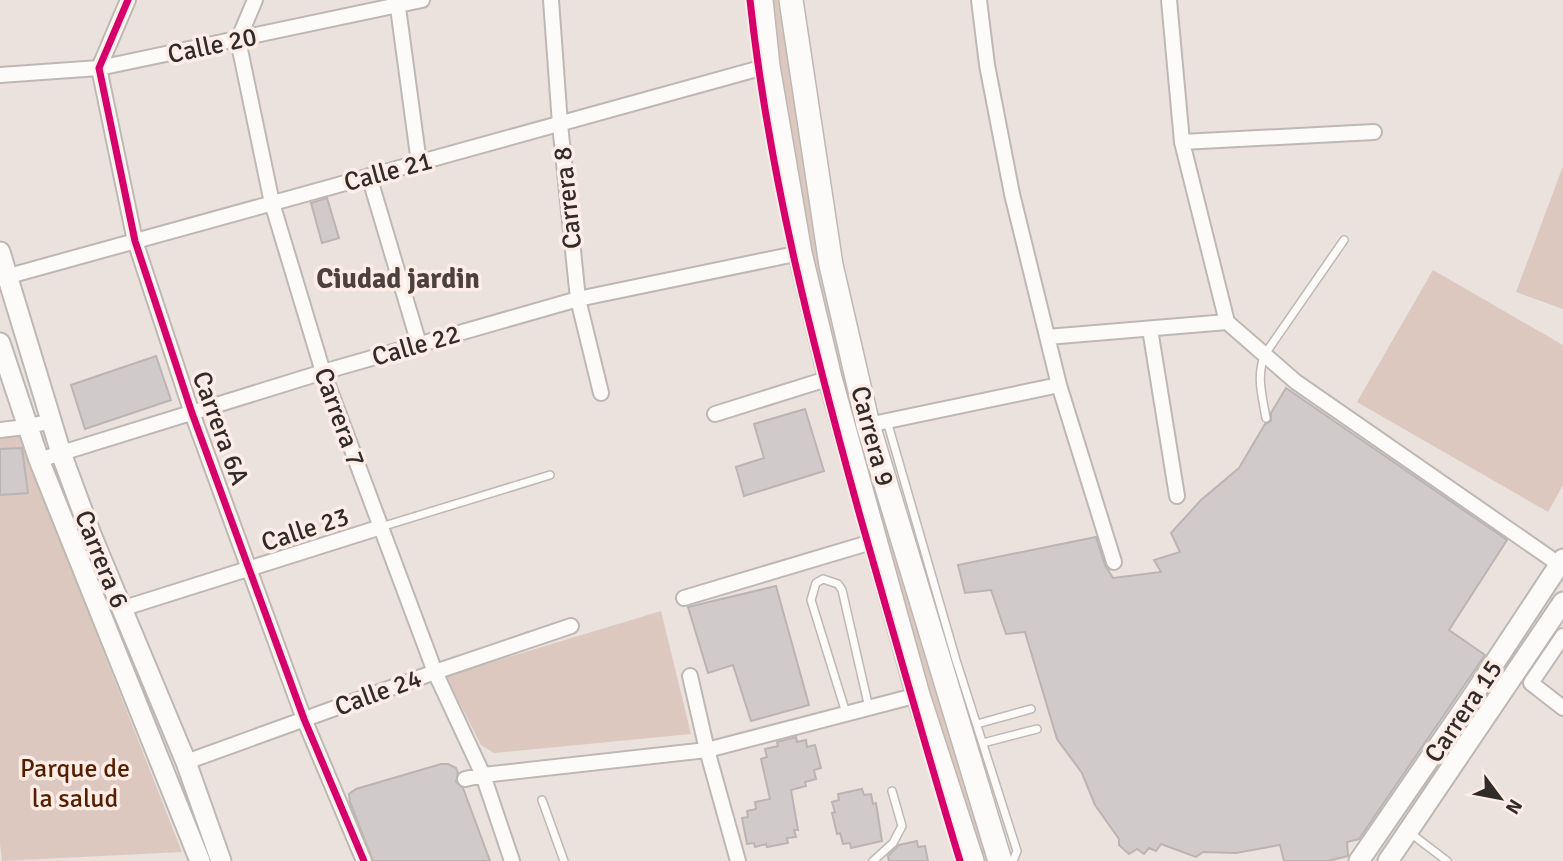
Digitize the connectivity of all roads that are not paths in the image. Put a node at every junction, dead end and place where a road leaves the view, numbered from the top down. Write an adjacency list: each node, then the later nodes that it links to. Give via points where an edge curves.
1 (128, 0): 12 (street)
2 (255, 0): 10 (street)
3 (422, 0): 9 (street, Calle 20)
4 (551, 0): 14 (street, Carrera 8)
5 (761, 0): 11 (main road, Carrera 9)
6 (791, 0): 40 (main road, Carrera 9, via 831,265)
7 (979, 0): 28 (street, via 1010,181)
8 (1169, 0): 16 (street)
9 (396, 3): 10 (street, Calle 20); 17 (street)
10 (238, 40): 12 (street, Calle 20); 19 (street, Carrera 7)
11 (768, 66): 14 (street, Calle 21); 23 (main road, Carrera 9)
12 (99, 68): 13 (street, Calle 20); 21 (street, Carrera 6A)
13 (0, 75)
14 (559, 124): 17 (street, Calle 21); 25 (street, Carrera 8)
15 (1374, 132): 16 (street)
16 (1182, 142): 26 (street)
17 (419, 163): 18 (street, Calle 21)
18 (369, 176): 19 (street, Calle 21); 30 (street)
19 (272, 203): 21 (street, Calle 21); 32 (street, Carrera 7)
20 (1344, 240): 31 (lane)
21 (135, 241): 24 (street, Calle 21); 36 (street, Carrera 6A)
22 (0, 252): 24 (main road, Carrera 6)
23 (800, 253): 25 (street, Calle 22); 33 (main road, Carrera 9)
24 (9, 276): 39 (main road, Carrera 6)
25 (578, 299): 30 (street, Calle 22); 35 (street, Carrera 8)
26 (1227, 322): 27 (street); 31 (street)
27 (1150, 329): 28 (street); 46 (street)
28 (1047, 337): 34 (street)
29 (0, 342): 41 (main road, Carrera 6)
30 (419, 344): 32 (street, Calle 22)
31 (1265, 354): 38 (lane, via 1259,382); 50 (street, via 1345,422)
32 (323, 372): 36 (street, Calle 22); 47 (street, Carrera 7)
33 (830, 378): 37 (street); 48 (main road, Carrera 9)
34 (1059, 385): 40 (street); 49 (street)
35 (601, 393)
36 (192, 413): 43 (street, Calle 22); 51 (street, Carrera 6A)
37 (716, 414)
38 (1266, 418)
39 (51, 421): 41 (street); 43 (main road, Carrera 6)
40 (878, 423): 67 (lane); 85 (main road, Carrera 9)
41 (26, 427): 42 (street); 44 (main road, Carrera 6)
42 (0, 430)
43 (61, 453): 44 (street, Calle 22); 54 (main road, Carrera 6)
44 (39, 460): 77 (main road, Carrera 6)
45 (550, 475): 47 (lane, Calle 23)
46 (1178, 496)
47 (381, 527): 51 (street, Calle 23); 59 (street, Carrera 7)
48 (875, 541): 52 (street); 61 (main road, Carrera 9)
49 (1114, 562)
50 (1562, 564): 57 (main road, Carrera 15)
51 (249, 569): 54 (street, Calle 23); 66 (street, Carrera 6A)
52 (684, 598)
53 (1563, 602): 58 (main road, Carrera 15)
54 (121, 609): 71 (main road, Carrera 6)
55 (571, 626): 59 (street, Calle 24)
56 (1563, 636): 63 (street, via 1531,683)
57 (1512, 637): 58 (main road); 87 (main road, Carrera 15)
58 (1532, 649): 76 (main road, Carrera 15)
59 (435, 672): 66 (street, Calle 24); 72 (street, Carrera 7)
60 (690, 676): 70 (street)
61 (918, 695): 62 (street); 84 (main road, Carrera 9)
62 (869, 708): 65 (street); 65 (lane, via 842,590 823,579 816,583 811,600)
63 (1563, 708)
64 (1031, 709): 67 (lane)
65 (846, 714): 70 (street)
66 (304, 719): 71 (street, Calle 24); 79 (street, Carrera 6A)
67 (977, 724): 69 (lane)
68 (1037, 729): 69 (lane)
69 (983, 743): 86 (lane, via 1017,851)
70 (707, 750): 72 (street); 82 (street)
71 (186, 762): 78 (main road, Carrera 6)
72 (483, 775): 73 (street); 80 (street, Carrera 7)
73 (465, 779)
74 (892, 791): 83 (lane, via 902,826 893,843)
75 (542, 800): 81 (lane)
76 (1409, 831): 88 (main road, Carrera 15); 89 (lane)
77 (200, 861)
78 (220, 861)
79 (364, 861)
80 (512, 861)
81 (564, 861)
82 (738, 861)
83 (873, 861)
84 (972, 861)
85 (1000, 861)
86 (1013, 861)
87 (1359, 861)
88 (1388, 861)
89 (1447, 861)

